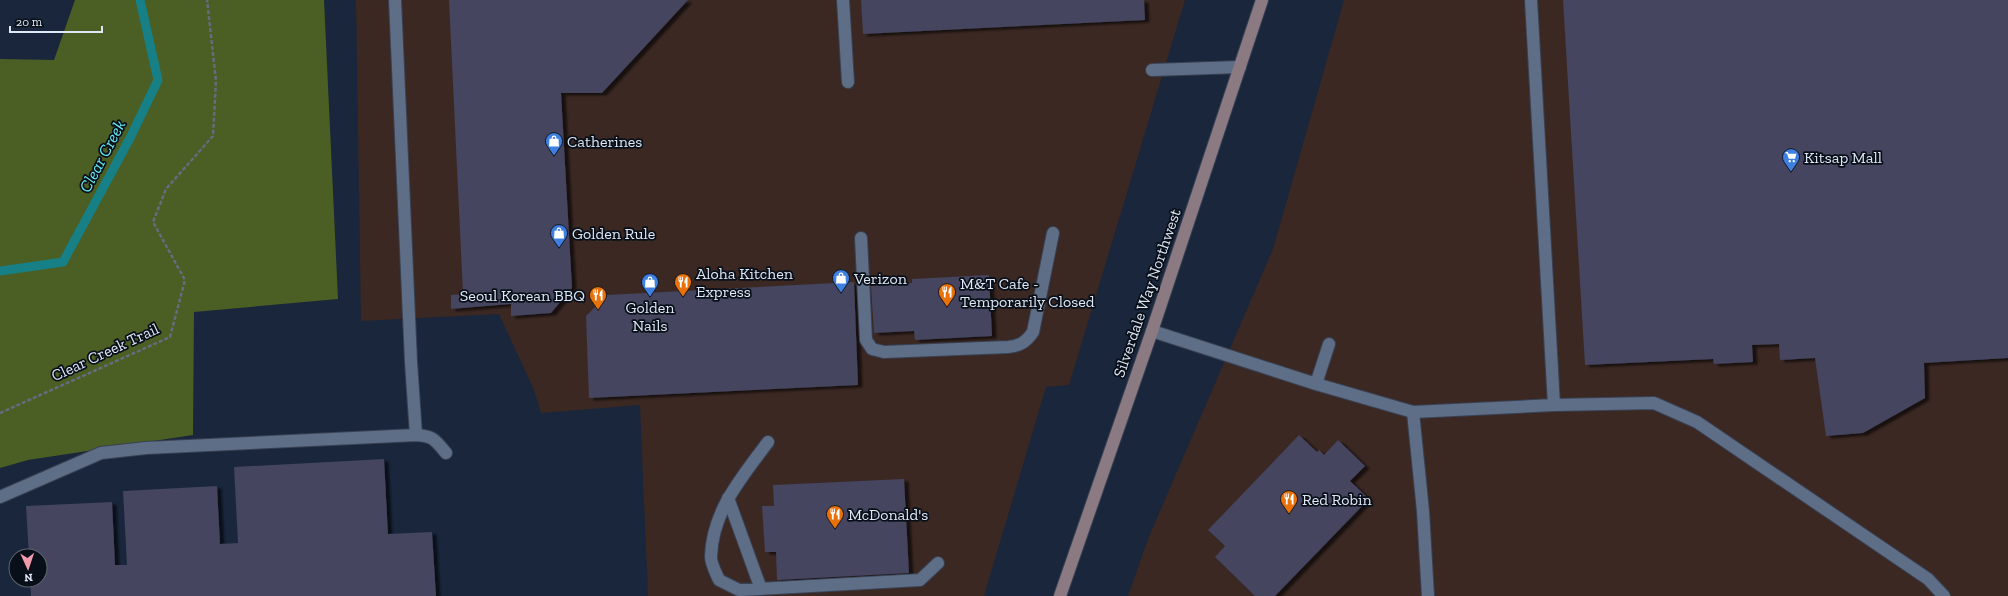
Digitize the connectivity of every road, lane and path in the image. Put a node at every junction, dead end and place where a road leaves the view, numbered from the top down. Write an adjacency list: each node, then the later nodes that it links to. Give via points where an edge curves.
1 (207, 0): 16 (path, Clear Creek Trail, via 216,81 213,136 166,189 153,222 185,280 170,337)
2 (394, 0): 17 (lane)
3 (843, 0): 8 (lane)
4 (1262, 0): 6 (main road, Silverdale Way Northwest)
5 (1531, 0): 14 (lane)
6 (1240, 67): 7 (lane); 11 (main road, Silverdale Way Northwest)
7 (1152, 70)
8 (848, 82)
9 (1053, 233): 10 (lane, via 1033,332 1027,340 1018,346 1008,347 884,352 872,349 866,340)
10 (861, 238)
11 (1152, 331): 13 (lane); 24 (main road, Silverdale Way Northwest)
12 (1329, 344): 13 (lane)
13 (1316, 384): 15 (lane)
14 (1554, 405): 15 (lane); 26 (lane, via 1654,402 1697,422 1928,579)
15 (1413, 412): 25 (lane)
16 (0, 413)
17 (416, 435): 19 (lane, via 429,436); 20 (lane, via 146,448 101,453)
18 (768, 442): 21 (lane)
19 (446, 453)
20 (0, 497)
21 (728, 498): 23 (lane); 23 (lane, via 717,519 711,558 719,580 739,590)
22 (938, 563): 23 (lane, via 920,580)
23 (761, 589)
24 (1060, 596)
25 (1428, 596)
26 (1944, 596)

